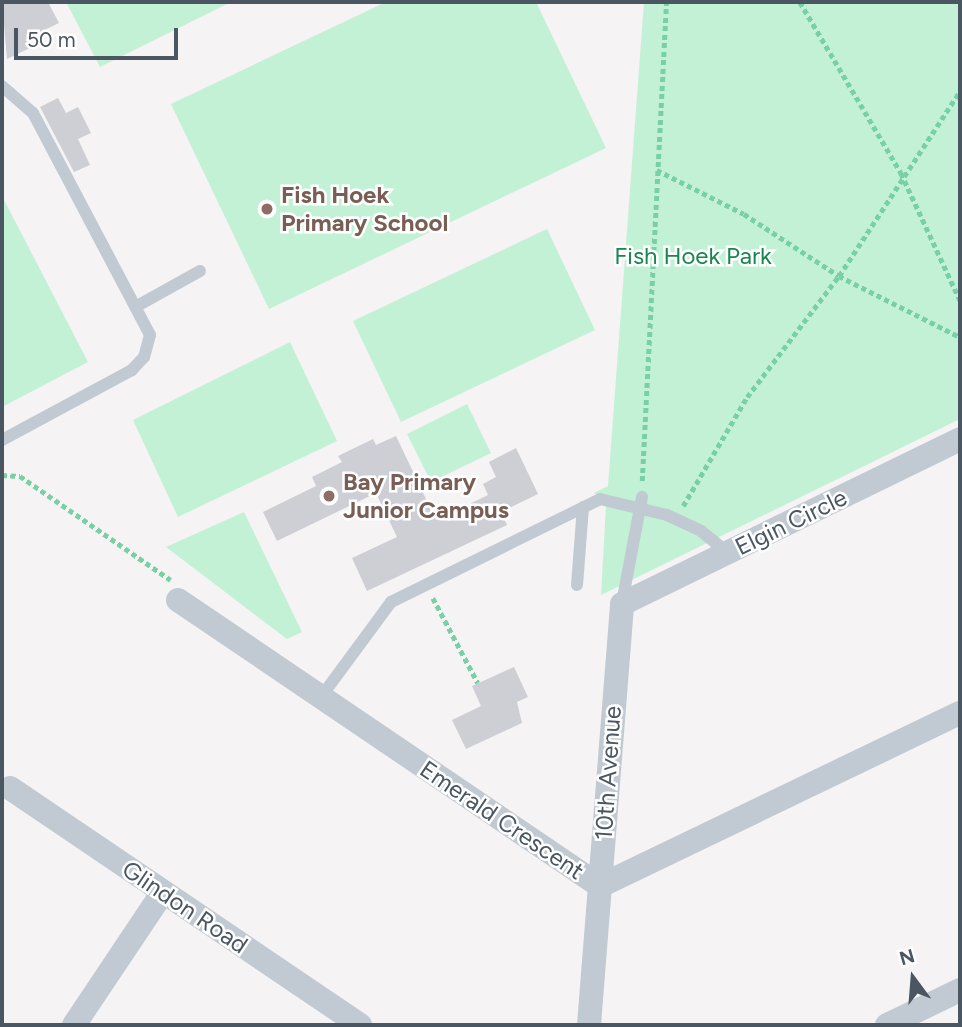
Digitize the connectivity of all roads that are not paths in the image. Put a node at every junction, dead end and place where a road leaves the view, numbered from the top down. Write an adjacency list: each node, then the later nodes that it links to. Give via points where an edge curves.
1 (2, 86): 3 (lane, via 33,113)
2 (200, 271): 3 (lane)
3 (137, 306): 5 (lane, via 150,335 138,365)
4 (960, 439): 8 (street, Elgin Circle)
5 (2, 440)
6 (639, 502): 7 (lane, via 612,498); 8 (lane, via 701,531); 11 (lane)
7 (583, 507): 9 (lane); 12 (lane, via 426,583 385,608)
8 (728, 553): 11 (street, Elgin Circle)
9 (578, 585)
10 (178, 600): 12 (street, Emerald Crescent)
11 (621, 604): 15 (street, 10th Avenue)
12 (321, 697): 15 (street, Emerald Crescent)
13 (960, 713): 15 (street, Emerald Crescent)
14 (10, 788): 16 (street, Glindon Road)
15 (600, 886): 20 (street, 10th Avenue)
16 (163, 892): 18 (street); 19 (street, Glindon Road)
17 (960, 990): 21 (street)
18 (74, 1025)
19 (360, 1025)
20 (589, 1025)
21 (887, 1025)

